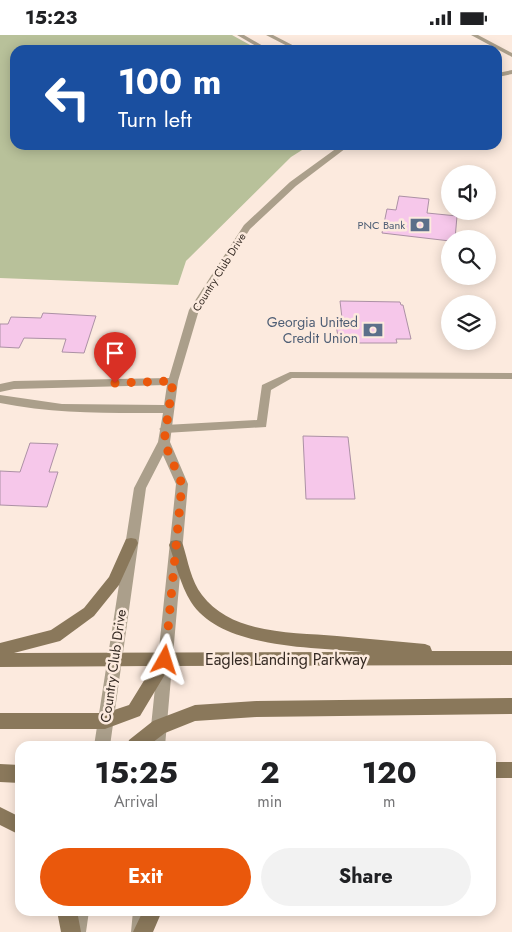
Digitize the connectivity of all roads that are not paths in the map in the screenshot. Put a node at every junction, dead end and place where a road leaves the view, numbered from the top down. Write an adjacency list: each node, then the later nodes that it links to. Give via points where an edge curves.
1 (240, 35): 4 (street)
2 (269, 35): 5 (street)
3 (474, 35): 6 (street)
4 (258, 45)
5 (289, 45)
6 (493, 45)
7 (339, 150): 9 (street, Country Club Drive, via 293,184 247,227 194,310)
8 (512, 376): 13 (street, via 290,375 266,388 262,424)
9 (173, 381): 10 (street); 12 (street, Country Club Drive)
10 (0, 388)
11 (0, 399): 12 (street, via 75,408)
12 (168, 409): 13 (street, Country Club Drive)
13 (165, 435): 14 (street, Country Club Drive, via 140,488); 15 (street, Country Club Drive, via 182,484)
14 (131, 543): 16 (main road, via 114,581 89,611 55,636); 21 (street, Country Club Drive)
15 (176, 545): 17 (main road, via 191,590 202,605 242,630 267,636); 20 (street, Country Club Drive)
16 (0, 650)
17 (487, 658): 18 (main road, Eagles Landing Parkway); 20 (main road, Eagles Landing Parkway)
18 (512, 658)
19 (0, 660): 21 (main road, Eagles Landing Parkway)
20 (165, 660): 21 (main road, Eagles Landing Parkway); 24 (main road, via 134,711); 25 (street, Country Club Drive)
21 (114, 661): 24 (street, Country Club Drive)
22 (512, 706): 25 (main road, via 256,709 195,713)
23 (0, 721): 24 (main road)
24 (105, 721): 26 (street, Country Club Drive)
25 (159, 727): 27 (main road); 28 (street, Country Club Drive)
26 (103, 741)
27 (141, 741)
28 (158, 741)
29 (496, 770): 30 (main road)
30 (512, 770)
31 (0, 773): 32 (main road)
32 (15, 774)
33 (0, 815): 34 (main road)
34 (15, 823)
35 (68, 916): 39 (main road)
36 (78, 916): 40 (street)
37 (142, 916): 41 (street)
38 (150, 916): 41 (main road)
39 (71, 932)
40 (76, 932)
41 (142, 932)

